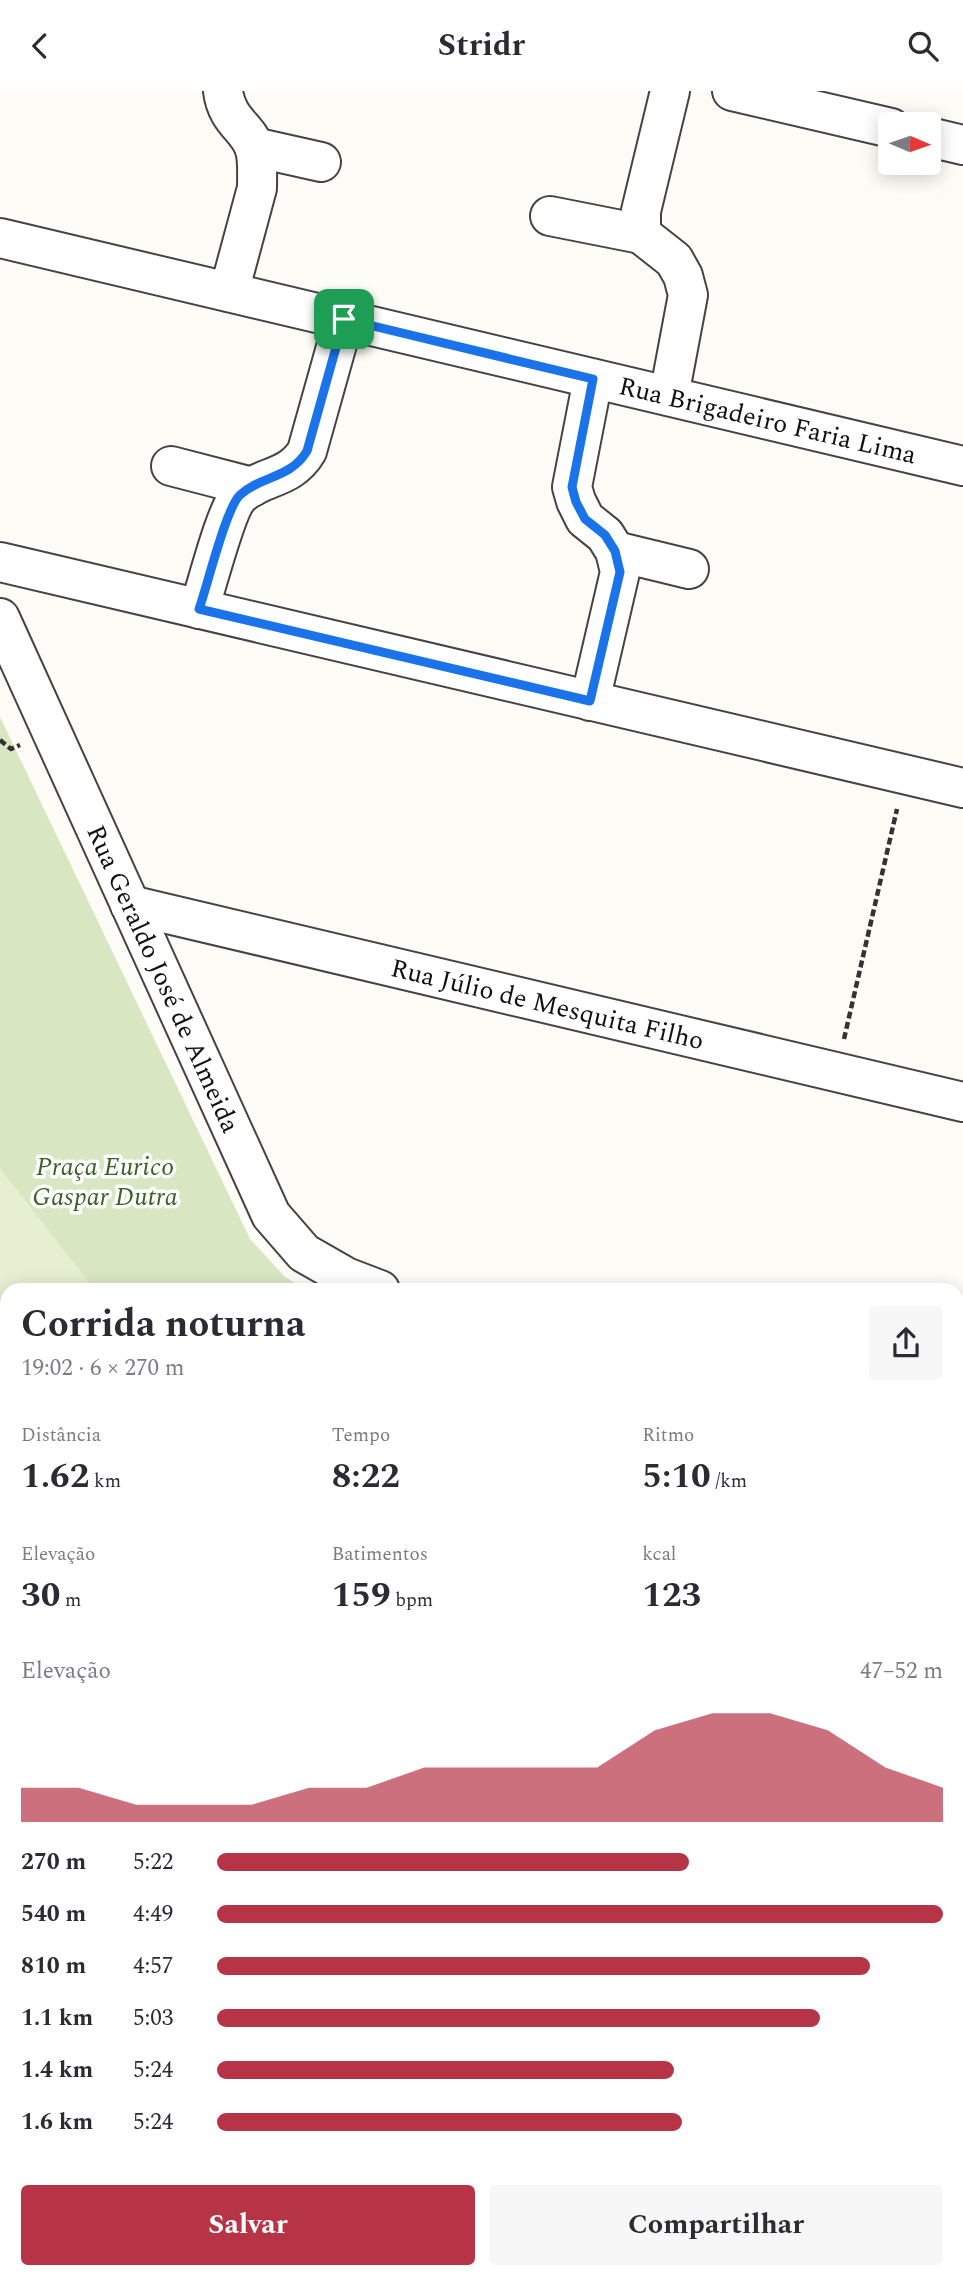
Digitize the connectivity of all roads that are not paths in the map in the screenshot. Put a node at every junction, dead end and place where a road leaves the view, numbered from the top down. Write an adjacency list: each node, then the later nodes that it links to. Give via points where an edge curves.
1 (223, 91): 7 (street, via 231,116)
2 (670, 91): 10 (street, via 641,211)
3 (732, 91): 4 (street)
4 (878, 125)
5 (942, 140): 6 (street)
6 (963, 145)
7 (254, 147): 8 (street); 12 (street, via 257,188)
8 (321, 162)
9 (550, 216): 10 (street)
10 (641, 235): 15 (street, via 674,260 688,295)
11 (0, 238): 12 (street, Rua Brigadeiro Faria Lima)
12 (229, 292): 13 (street, Rua Brigadeiro Faria Lima)
13 (344, 319): 14 (street, Rua Brigadeiro Faria Lima); 18 (street, via 307,451 290,470)
14 (593, 379): 15 (street, Rua Brigadeiro Faria Lima); 19 (street, via 572,487 585,519 605,535)
15 (669, 396): 17 (street, Rua Brigadeiro Faria Lima)
16 (171, 466): 18 (street)
17 (963, 466)
18 (252, 487): 22 (street, via 238,497 228,517)
19 (615, 551): 21 (street); 24 (street, via 620,572)
20 (0, 562): 22 (street)
21 (689, 569)
22 (199, 609): 24 (street)
23 (0, 618): 26 (street, Rua Geraldo José de Almeida)
24 (590, 701): 25 (street)
25 (963, 788)
26 (130, 905): 27 (street, Rua Júlio de Mesquita Filho); 28 (street, Rua Geraldo José de Almeida, via 271,1215 304,1253)
27 (963, 1102)
28 (362, 1283)

